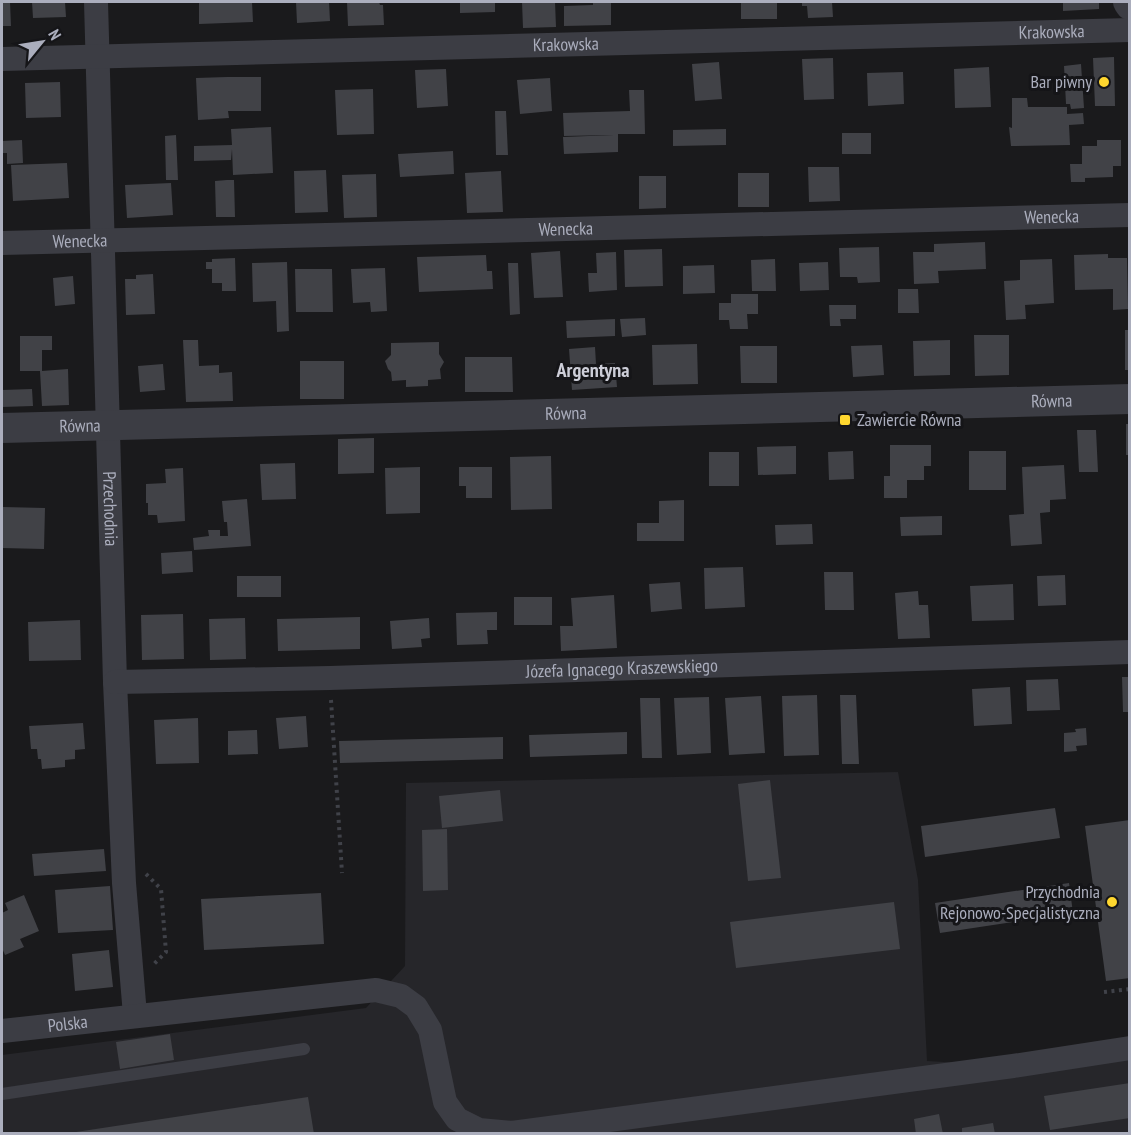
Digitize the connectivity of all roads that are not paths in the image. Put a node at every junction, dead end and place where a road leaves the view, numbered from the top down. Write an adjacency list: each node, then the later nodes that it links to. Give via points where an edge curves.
1 (96, 2): 3 (street, Przechodnia)
2 (1130, 30): 3 (street, Krakowska)
3 (99, 57): 4 (street, Krakowska); 6 (street, Przechodnia)
4 (2, 59)
5 (1130, 215): 6 (street, Wenecka)
6 (104, 241): 7 (street, Wenecka); 9 (street, Przechodnia)
7 (2, 243)
8 (1130, 399): 9 (street, Równa)
9 (109, 425): 10 (street, Równa); 12 (street, Przechodnia)
10 (2, 428)
11 (1130, 652): 12 (street, Józefa Ignacego Kraszewskiego)
12 (115, 682): 13 (street, Przechodnia, via 124,883)
13 (135, 1015): 14 (street, Polska); 15 (street, Polska, via 376,990 401,996 416,1007 430,1030 445,1102 457,1119 479,1130 512,1132)
14 (2, 1031)
15 (1130, 1048)
16 (304, 1049): 17 (lane)
17 (2, 1094)

